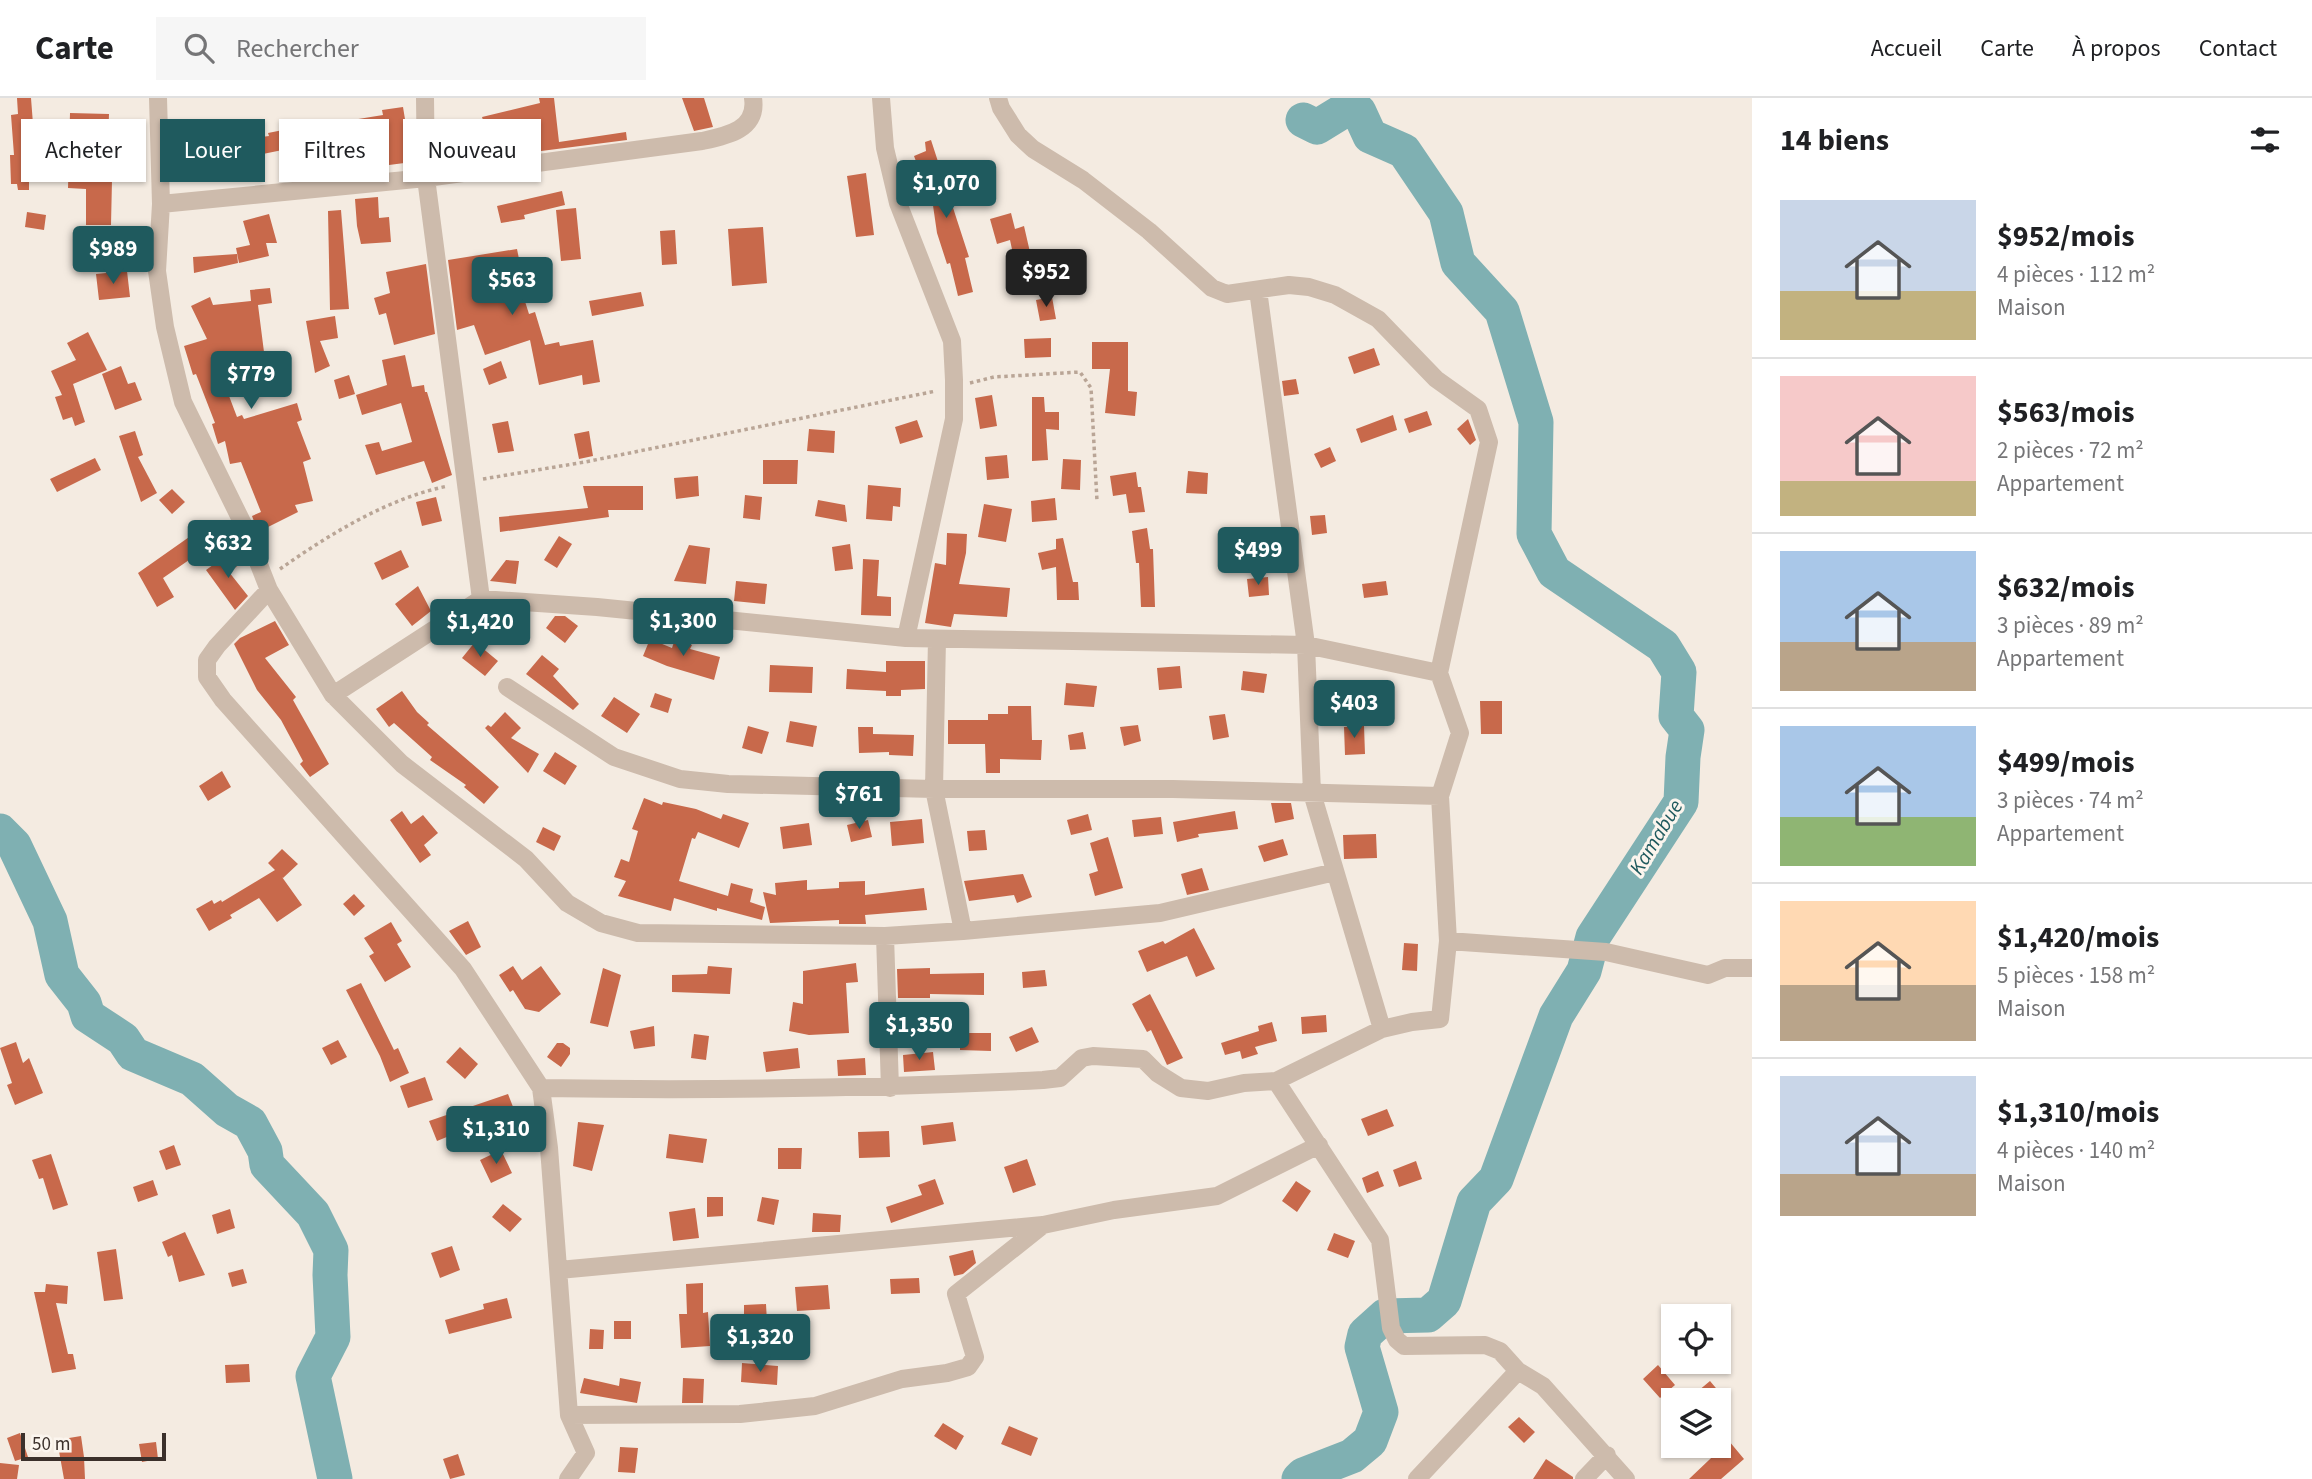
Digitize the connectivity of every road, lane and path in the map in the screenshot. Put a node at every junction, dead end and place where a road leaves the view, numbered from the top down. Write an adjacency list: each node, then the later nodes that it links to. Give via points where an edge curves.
1 (158, 98): 10 (street)
2 (425, 98): 6 (street)
3 (752, 98): 7 (street, via 750,120 730,135)
4 (881, 98): 12 (street, via 885,148 898,203 952,341)
5 (998, 98): 11 (street, via 1018,135 1033,149 1149,230 1212,288 1227,294)
6 (425, 119)
7 (541, 163)
8 (403, 180): 10 (street)
9 (427, 182): 13 (street)
10 (161, 204): 15 (street, via 157,271 183,402 243,524)
11 (1258, 290): 19 (street); 20 (street, via 1289,285 1335,295 1378,319 1436,379 1478,409 1489,442)
12 (954, 387): 13 (path); 14 (path, via 994,376 1080,372 1091,387); 17 (street, via 954,419)
13 (467, 482): 15 (path, via 424,491 373,514 305,551); 16 (street)
14 (1097, 501)
15 (267, 585): 22 (street); 34 (street, via 207,660 207,677 463,969)
16 (481, 599): 17 (street); 22 (street)
17 (906, 638): 18 (street)
18 (937, 639): 19 (street); 23 (street)
19 (1306, 645): 20 (street); 24 (street)
20 (1439, 673): 25 (street, via 1460,733)
21 (507, 687): 23 (street, via 614,757 680,779)
22 (333, 695): 28 (street, via 402,764 526,859 567,903 601,923 638,933)
23 (934, 789): 24 (street); 27 (street)
24 (1312, 793): 25 (street); 26 (street)
25 (1440, 796): 29 (street)
26 (1335, 872): 27 (street, via 1160,913); 31 (street)
27 (963, 932): 28 (street)
28 (885, 936): 33 (street)
29 (1448, 941): 30 (street, via 1606,952 1708,975 1725,968); 31 (street, via 1440,1019)
30 (1752, 968)
31 (1382, 1029): 32 (street)
32 (1276, 1080): 33 (street, via 1208,1091 1181,1088 1143,1059 1093,1056 1082,1058 1060,1078); 35 (street)
33 (890, 1087): 34 (street)
34 (541, 1088): 37 (street)
35 (1319, 1145): 36 (street, via 1217,1196); 38 (street, via 1380,1240 1391,1328 1397,1340 1418,1348 1485,1345 1500,1351)
36 (1043, 1225): 37 (street); 39 (street, via 956,1294 975,1357 968,1367 902,1378 815,1406 740,1414)
37 (559, 1270): 39 (street)
38 (1518, 1371): 40 (street, via 1544,1386); 42 (street)
39 (569, 1415): 41 (street, via 586,1453)
40 (1607, 1455): 43 (street); 44 (street)
41 (568, 1479)
42 (1418, 1479)
43 (1584, 1479)
44 (1626, 1479)

